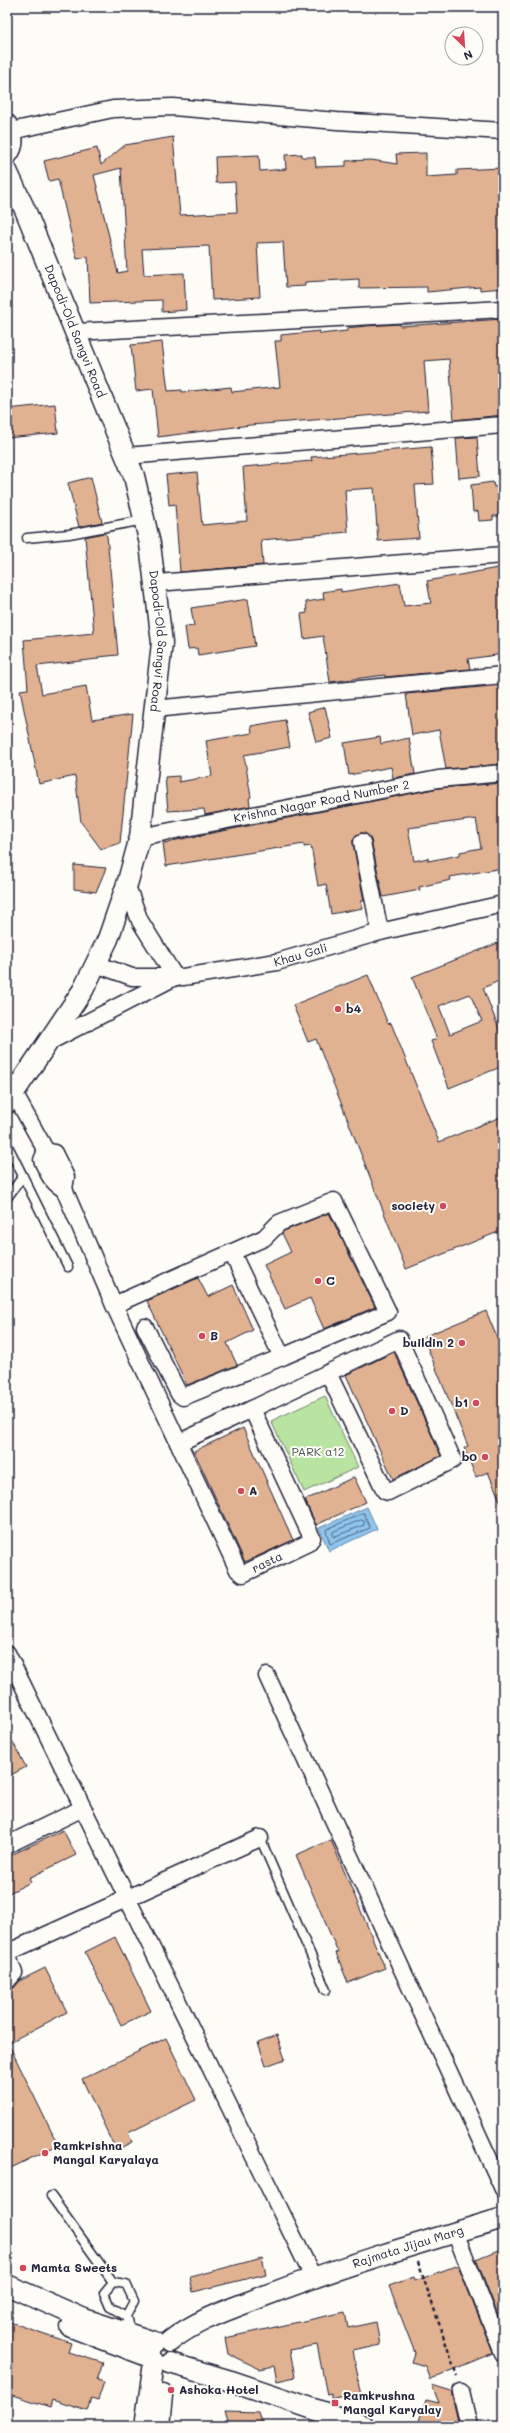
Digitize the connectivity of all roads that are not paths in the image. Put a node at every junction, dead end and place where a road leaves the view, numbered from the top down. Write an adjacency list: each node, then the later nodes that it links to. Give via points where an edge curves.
1 (9, 128): 2 (street, via 113,109 173,107 322,120); 3 (street, via 13,144)
2 (503, 131)
3 (7, 155)
4 (7, 171): 6 (street, Dapodi-Old Sangvi Road)
5 (503, 309): 6 (street)
6 (76, 332): 8 (street, Dapodi-Old Sangvi Road)
7 (503, 425): 8 (street)
8 (126, 456): 9 (street, Dapodi-Old Sangvi Road)
9 (145, 520): 10 (lane, via 69,534); 12 (street, Dapodi-Old Sangvi Road)
10 (27, 538)
11 (503, 555): 12 (street)
12 (156, 583): 14 (street, Dapodi-Old Sangvi Road, via 162,643)
13 (503, 675): 14 (street)
14 (154, 709): 16 (street, Dapodi-Old Sangvi Road)
15 (503, 773): 16 (street, Krishna Nagar Road Number 2, via 438,779)
16 (140, 837): 18 (street, Dapodi-Old Sangvi Road)
17 (362, 842): 20 (street)
18 (126, 886): 21 (street, Dapodi-Old Sangvi Road, via 108,939); 22 (street, via 140,920)
19 (503, 904): 20 (street, Khau Gali)
20 (380, 932): 22 (street, Khau Gali, via 277,962)
21 (96, 964): 22 (street, Khau Gali, via 132,977); 23 (street, Dapodi-Old Sangvi Road, via 83,990)
22 (175, 977): 23 (street)
23 (47, 1043): 24 (street, Dapodi-Old Sangvi Road)
24 (10, 1098): 30 (street, rasta, via 46,1151 42,1160 54,1183 64,1189)
25 (7, 1144): 26 (lane)
26 (23, 1176): 27 (lane); 29 (lane)
27 (7, 1198)
28 (232, 1253): 30 (street); 32 (street); 32 (street, via 268,1235 279,1223 334,1201 388,1309 386,1313)
29 (68, 1267)
30 (114, 1305): 35 (street, rasta)
31 (145, 1327): 32 (street, via 182,1397)
32 (282, 1357)
33 (328, 1373): 33 (street, via 400,1340 452,1461 388,1492 385,1491); 34 (street)
34 (252, 1409): 35 (street); 35 (street, rasta, via 312,1538 308,1543 245,1573 238,1570)
35 (178, 1443)
36 (7, 1653): 38 (street)
37 (267, 1676): 46 (street)
38 (13, 1680): 39 (street)
39 (83, 1808): 41 (street); 42 (street)
40 (260, 1838): 42 (street); 45 (lane)
41 (7, 1845)
42 (127, 1897): 43 (street); 50 (street)
43 (9, 1952): 44 (street, via 14,1973)
44 (7, 1981)
45 (326, 1990)
46 (503, 2189)
47 (51, 2196): 51 (lane)
48 (503, 2218): 49 (street, Rajmata Jijau Marg)
49 (456, 2232): 50 (street, Rajmata Jijau Marg); 55 (street)
50 (314, 2277): 56 (street, Rajmata Jijau Marg, via 201,2321 182,2332)
51 (113, 2282): 54 (lane, via 104,2293 110,2307); 54 (lane, via 126,2284 134,2301)
52 (7, 2285): 54 (street, via 84,2319)
53 (7, 2296): 56 (street, via 79,2330)
54 (128, 2325): 56 (street)
55 (503, 2353)
56 (163, 2355): 58 (street); 59 (street); 60 (street)
57 (460, 2386): 61 (street)
58 (359, 2425)
59 (145, 2426)
60 (160, 2426)
61 (469, 2426)

